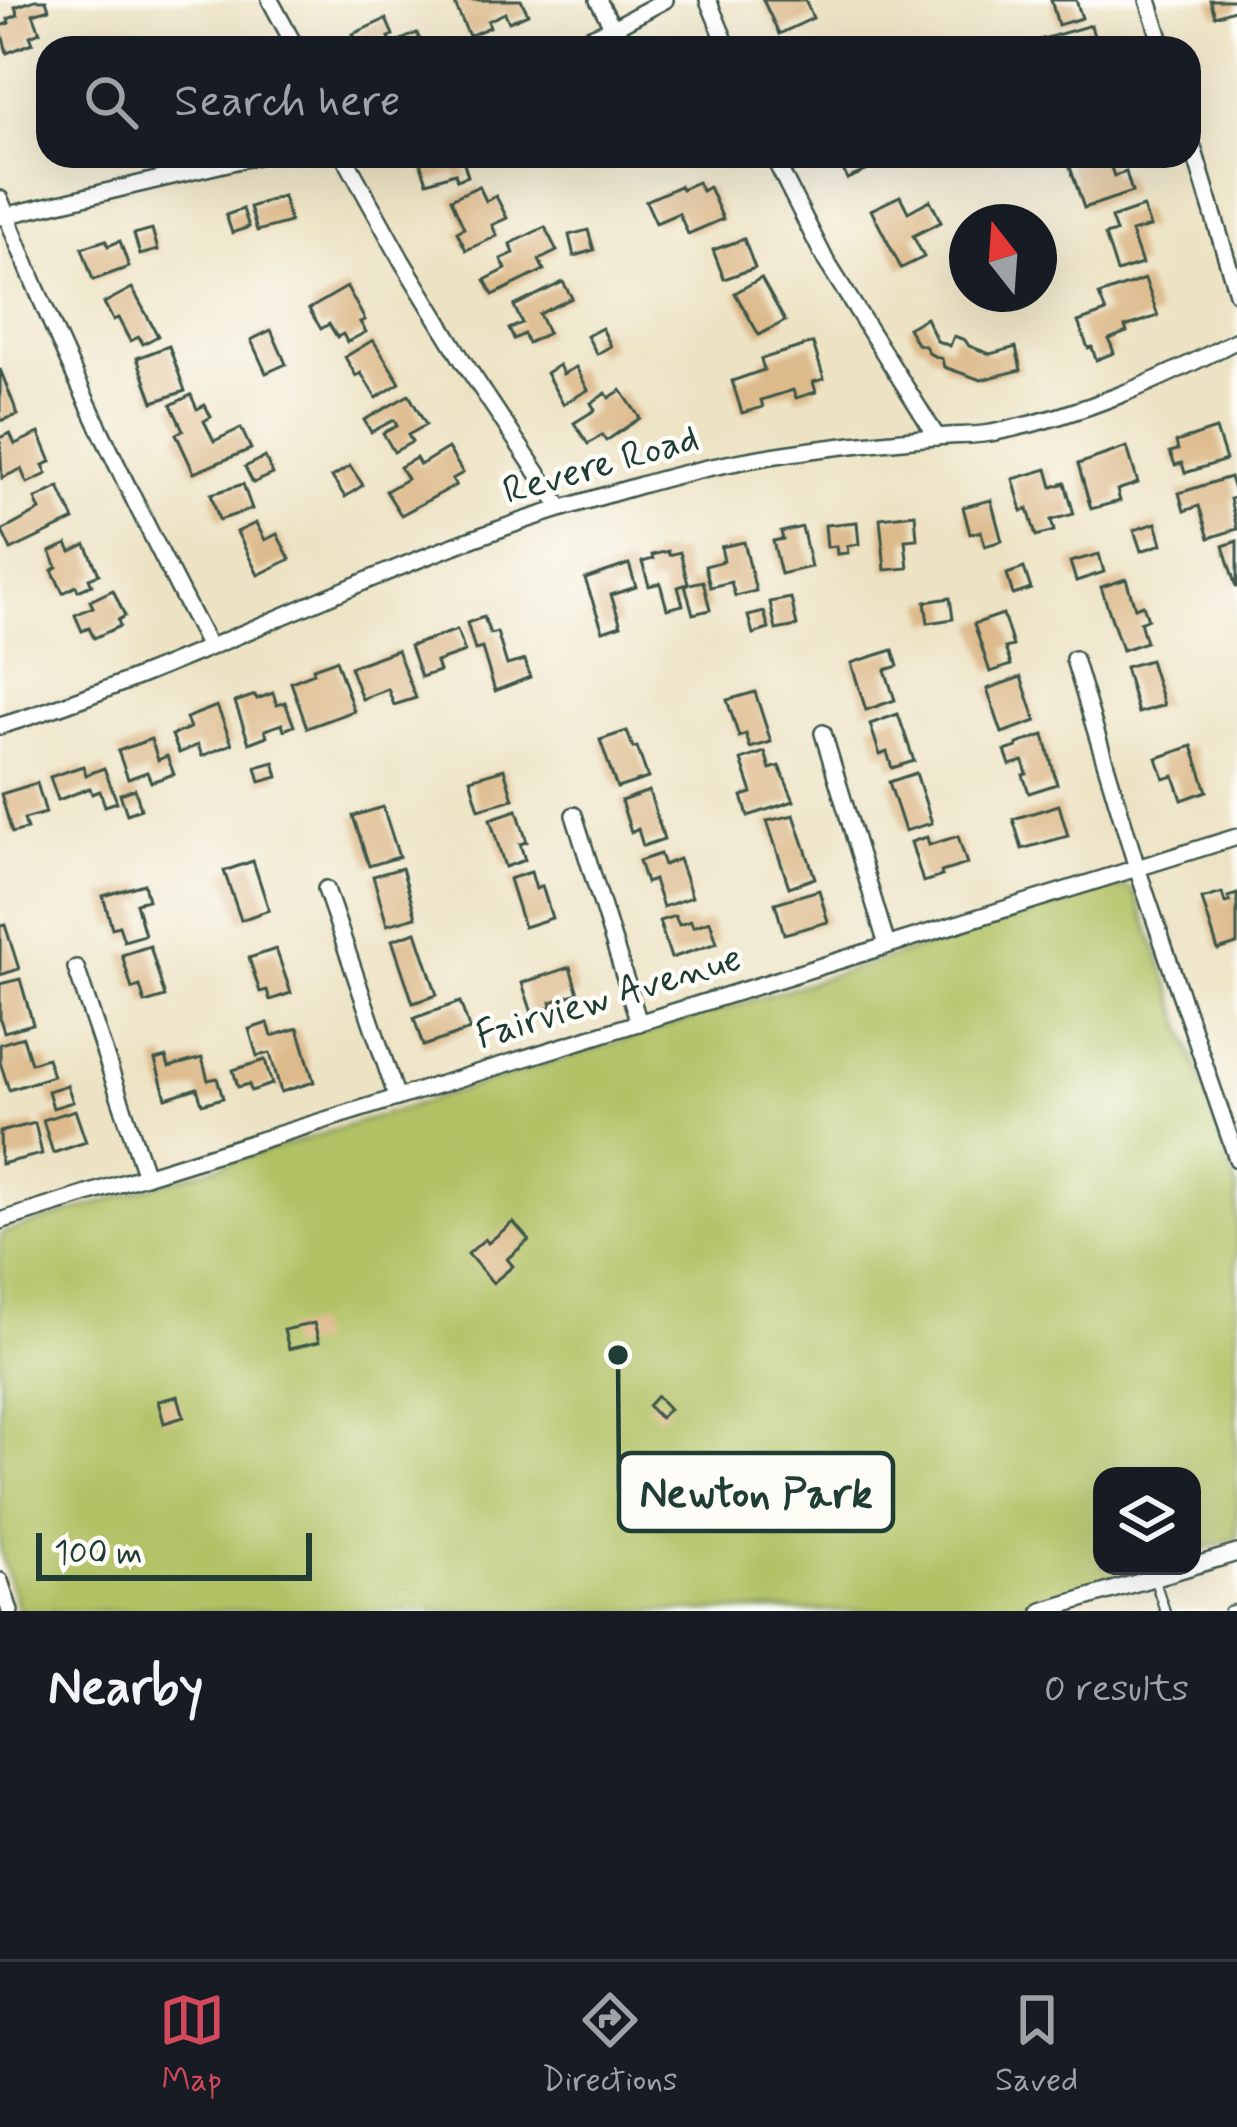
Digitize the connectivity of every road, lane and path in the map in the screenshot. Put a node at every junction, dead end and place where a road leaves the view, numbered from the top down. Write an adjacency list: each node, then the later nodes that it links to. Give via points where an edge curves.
1 (270, 0): 7 (street)
2 (598, 0): 6 (street)
3 (665, 0): 6 (street)
4 (709, 0): 9 (street)
5 (1148, 0): 10 (street)
6 (613, 28): 8 (street)
7 (290, 36)
8 (593, 36)
9 (723, 36)
10 (1158, 36)
11 (1201, 165): 16 (street)
12 (200, 168): 15 (street)
13 (351, 168): 20 (street)
14 (778, 168): 19 (street, via 826,261)
15 (2, 210): 21 (street, via 96,427)
16 (1230, 240): 17 (street)
17 (1237, 293)
18 (1237, 340): 19 (street, Revere Road, via 1116,398 1007,430)
19 (937, 437): 20 (street, Revere Road, via 725,465)
20 (561, 508): 21 (street, Revere Road)
21 (209, 647): 23 (street, Revere Road)
22 (1074, 659): 27 (street)
23 (0, 726)
24 (823, 733): 29 (street)
25 (574, 815): 31 (street)
26 (1237, 837): 27 (street, Fairview Avenue)
27 (1138, 868): 29 (street, Fairview Avenue); 33 (street)
28 (326, 889): 32 (street)
29 (887, 946): 31 (street, Fairview Avenue)
30 (76, 968): 34 (street)
31 (639, 1023): 32 (street, Fairview Avenue)
32 (397, 1098): 34 (street, Fairview Avenue)
33 (1237, 1159)
34 (146, 1176): 35 (street, Fairview Avenue)
35 (0, 1221)
36 (1237, 1553): 37 (street)
37 (1154, 1578): 39 (street); 42 (lane)
38 (0, 1581): 40 (street)
39 (1095, 1604): 41 (street)
40 (10, 1611)
41 (1042, 1611)
42 (1165, 1611)

